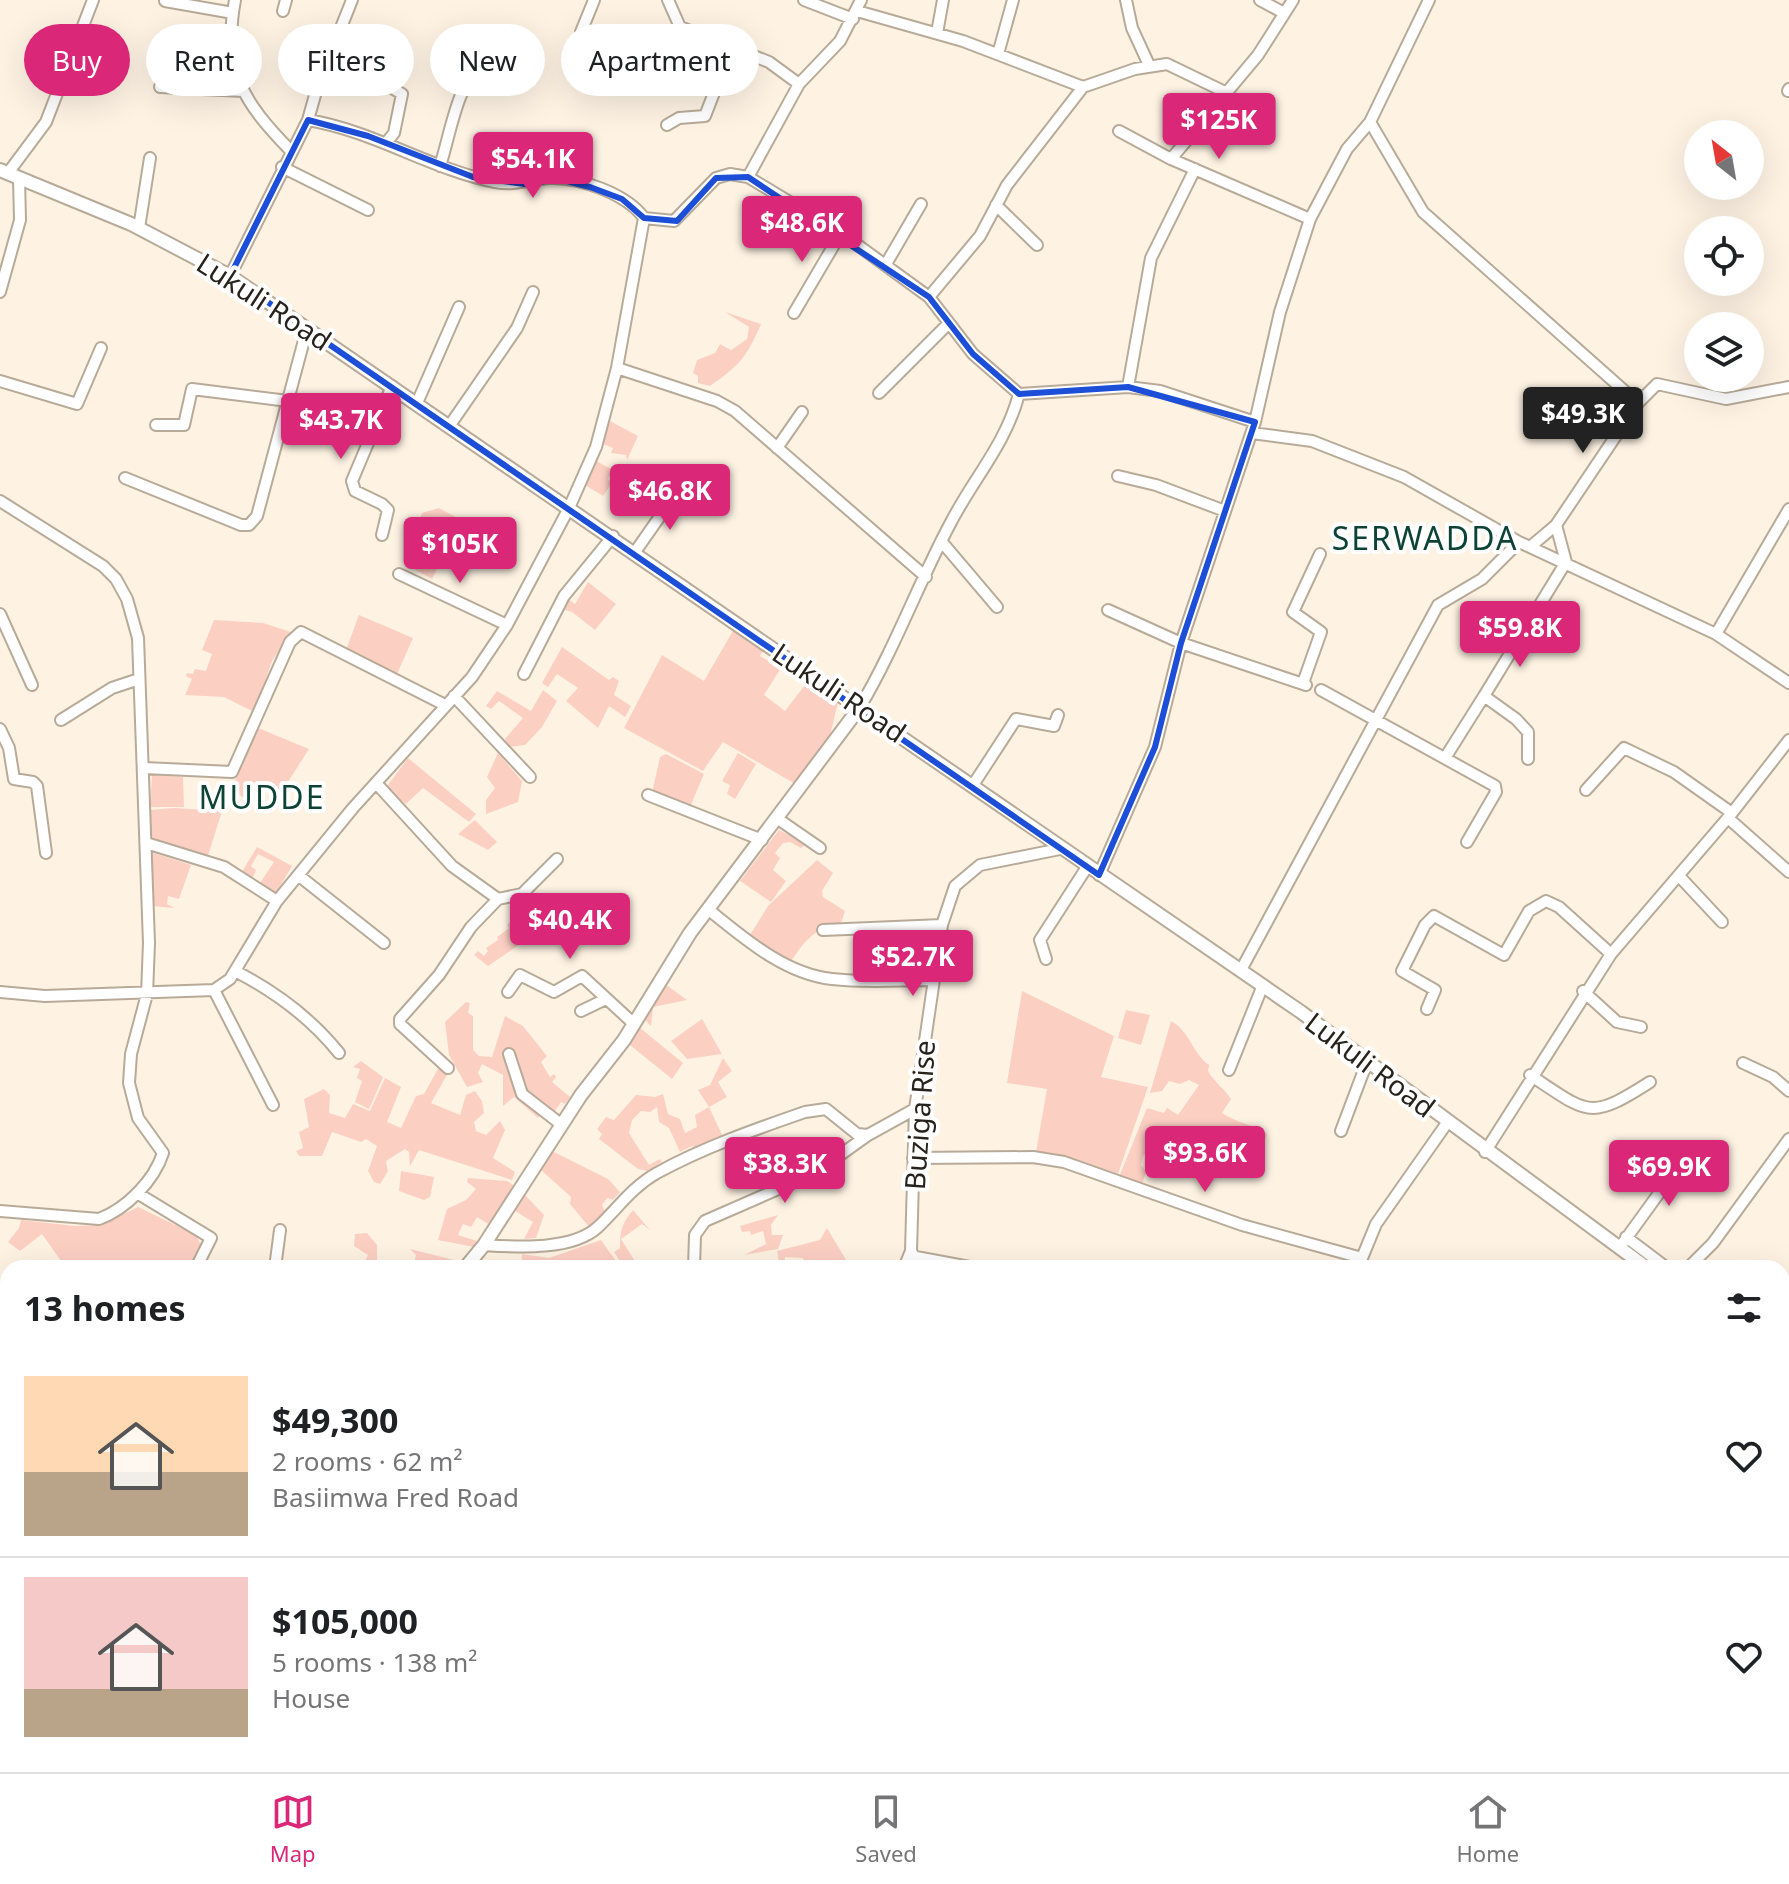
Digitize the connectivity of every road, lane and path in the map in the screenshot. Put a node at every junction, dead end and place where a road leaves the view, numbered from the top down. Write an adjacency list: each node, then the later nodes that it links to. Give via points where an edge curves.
1 (93, 0): 42 (street, via 46,122)
2 (235, 0): 15 (street)
3 (352, 0): 31 (street)
4 (594, 0): 18 (street)
5 (668, 0): 19 (street)
6 (804, 0): 14 (street)
7 (943, 0): 20 (street)
8 (1013, 0): 21 (street)
9 (1126, 0): 23 (street)
10 (1260, 0): 16 (street)
11 (1293, 0): 16 (street)
12 (1429, 0): 32 (street)
13 (165, 1): 15 (street)
14 (857, 10): 20 (street); 24 (street, via 825,60)
15 (233, 13): 17 (street)
16 (1284, 13): 26 (street)
17 (232, 24)
18 (584, 24)
19 (679, 24)
20 (937, 33): 21 (street)
21 (998, 54): 25 (street)
22 (759, 59): 24 (street)
23 (1149, 65): 25 (street); 26 (street, via 1167,64)
24 (799, 84): 43 (street)
25 (1083, 87): 45 (street)
26 (1227, 93): 38 (street)
27 (246, 96): 36 (street)
28 (402, 96): 35 (street, via 394,133)
29 (463, 96): 39 (street)
30 (713, 96): 33 (street, via 705,116 679,118)
31 (308, 120): 35 (street); 36 (street)
32 (1370, 122): 48 (street, via 1347,149); 72 (street, via 1423,212)
33 (667, 125)
34 (1119, 131): 38 (street)
35 (386, 143): 39 (street)
36 (290, 150): 40 (street)
37 (150, 158): 49 (street)
38 (1171, 159): 41 (street)
39 (440, 166): 47 (street, via 498,182 559,179 622,199)
40 (282, 167): 46 (street); 54 (street)
41 (1195, 169): 48 (street); 66 (street, via 1151,258)
42 (9, 174): 49 (street, Lukuli Road); 53 (street, via 20,220)
43 (748, 177): 47 (street, via 716,178 674,221); 50 (street)
44 (921, 204): 52 (street)
45 (996, 205): 51 (street); 57 (street, via 980,236)
46 (368, 210)
47 (644, 218): 63 (street)
48 (1310, 219): 76 (street, via 1280,312)
49 (139, 228): 54 (street, Lukuli Road)
50 (841, 233): 52 (street); 59 (street)
51 (1037, 245)
52 (886, 264): 57 (street)
53 (4, 269): 55 (street)
54 (230, 276): 61 (street, Lukuli Road)
55 (0, 292)
56 (533, 292): 75 (street, via 517,328)
57 (929, 297): 60 (street)
58 (459, 307): 71 (street)
59 (794, 313)
60 (949, 323): 68 (street); 69 (street, via 973,354)
61 (307, 329): 65 (street, Lukuli Road); 70 (street)
62 (101, 348): 64 (street, via 77,404)
63 (617, 368): 77 (street, via 717,401); 82 (street, via 596,447)
64 (0, 381)
65 (392, 386): 71 (street, Lukuli Road); 86 (street, via 352,481 355,491 388,510)
66 (1128, 387): 69 (street); 76 (street, via 1160,391)
67 (1789, 387): 72 (street, via 1726,399 1662,383)
68 (879, 393)
69 (1019, 394): 88 (street, via 1004,438)
70 (288, 401): 74 (street, via 192,389 184,425); 79 (street, via 257,516 249,525)
71 (417, 403): 75 (street, Lukuli Road)
72 (1638, 403): 85 (street)
73 (802, 412): 77 (street)
74 (156, 425)
75 (450, 425): 82 (street, Lukuli Road)
76 (1253, 428): 84 (street); 89 (street, via 1312,441 1404,477)
77 (777, 448): 94 (street)
78 (1118, 476): 84 (street)
79 (125, 478)
80 (677, 492): 90 (street)
81 (0, 501): 102 (street, via 116,579 135,619)
82 (569, 508): 87 (street, Lukuli Road); 98 (street)
83 (1789, 509): 99 (street)
84 (1225, 511): 100 (street)
85 (1556, 525): 89 (street); 92 (street)
86 (382, 535)
87 (613, 536): 90 (street, Lukuli Road); 101 (street, via 564,596)
88 (941, 541): 94 (street); 95 (street)
89 (1524, 544): 92 (street); 112 (street, via 1482,579 1438,605)
90 (635, 552): 109 (street, Lukuli Road)
91 (1320, 554): 100 (street, via 1293,612 1321,632 1304,684)
92 (1566, 562): 99 (street); 107 (street)
93 (399, 574): 98 (street)
94 (926, 577): 109 (street)
95 (997, 607)
96 (1108, 610): 100 (street)
97 (0, 614): 104 (street)
98 (507, 625): 106 (street)
99 (1716, 634): 103 (street)
100 (1181, 643): 135 (street, via 1155,747)
101 (524, 674)
102 (139, 679): 111 (street, via 112,688); 117 (street)
103 (1789, 683)
104 (32, 685)
105 (1321, 690): 112 (street)
106 (454, 696): 108 (street); 118 (street)
107 (1484, 696): 115 (street); 116 (street, via 1528,732)
108 (445, 705): 117 (street, via 301,632 290,642 232,772); 119 (street)
109 (860, 707): 120 (street, Lukuli Road); 124 (street)
110 (1058, 715): 120 (street, via 1054,726 1016,719)
111 (61, 720)
112 (1376, 720): 115 (street); 146 (street)
113 (0, 729): 130 (street, via 14,779 37,786)
114 (1789, 740): 123 (street)
115 (1445, 758): 126 (street, via 1496,790)
116 (1528, 759)
117 (144, 768): 127 (street)
118 (530, 777)
119 (376, 783): 134 (street); 137 (street, via 452,866)
120 (973, 785): 129 (street, Lukuli Road)
121 (1586, 790): 123 (street, via 1624,748 1674,772)
122 (648, 795): 125 (street)
123 (1730, 816): 133 (street); 136 (street)
124 (778, 819): 125 (street); 128 (street)
125 (762, 840): 139 (street)
126 (1467, 842)
127 (146, 843): 138 (street, via 224,867); 154 (street)
128 (820, 848)
129 (1060, 849): 132 (street, Lukuli Road); 141 (street, Buziga Rise, via 969,871 951,893)
130 (46, 853)
131 (557, 859): 137 (street, via 522,894)
132 (1087, 867): 135 (street, Lukuli Road); 145 (street, via 1040,940)
133 (1789, 872)
134 (298, 875): 138 (street); 143 (street)
135 (1099, 875): 146 (street, Lukuli Road)
136 (1679, 876): 140 (street); 144 (street)
137 (498, 899): 164 (street, via 400,1019)
138 (277, 901): 147 (street)
139 (709, 910): 148 (street, via 772,957 803,972 834,980); 158 (street)
140 (1722, 922)
141 (942, 925): 142 (street); 148 (street, Buziga Rise)
142 (823, 930)
143 (384, 943)
144 (1611, 954): 151 (street); 156 (street, via 1546,901 1529,911 1502,956 1434,916 1402,971 1435,990)
145 (1046, 959)
146 (1241, 970): 149 (street, Lukuli Road)
147 (235, 971): 150 (street); 160 (street, via 297,1009)
148 (933, 980): 170 (street, Buziga Rise)
149 (1263, 985): 162 (street, Lukuli Road); 165 (street)
150 (214, 990): 154 (street); 169 (street)
151 (1583, 991): 159 (street, via 1617,1022); 166 (street)
152 (0, 992): 154 (street)
153 (508, 992): 155 (street, via 520,975 554,992 582,976)
154 (147, 994): 179 (street, via 129,1083 138,1118 163,1153)
155 (606, 999): 157 (street); 158 (street)
156 (1427, 1009)
157 (581, 1011)
158 (633, 1023): 172 (street)
159 (1641, 1027)
160 (339, 1053)
161 (509, 1054): 172 (street, via 522,1094)
162 (1367, 1062): 171 (street, Lukuli Road); 173 (street)
163 (1743, 1063): 168 (street)
164 (448, 1068)
165 (1229, 1070)
166 (1530, 1075): 167 (street, via 1574,1104 1595,1109 1610,1107); 177 (street)
167 (1650, 1082)
168 (1789, 1091)
169 (273, 1105)
170 (915, 1109): 174 (street); 178 (street, Buziga Rise)
171 (1447, 1123): 177 (street, Lukuli Road); 190 (street, via 1376,1224)
172 (562, 1125): 183 (street)
173 (1341, 1131)
174 (868, 1135): 183 (street, via 857,1134 826,1109 805,1112 658,1172 583,1236 568,1242); 188 (street, via 815,1173 705,1221 695,1235)
175 (1789, 1139): 193 (street)
176 (1691, 1149): 182 (street)
177 (1485, 1152): 182 (street, Lukuli Road)
178 (913, 1158): 184 (street, Buziga Rise); 189 (street, via 1033,1157 1064,1162)
179 (137, 1193): 180 (street, via 99,1219); 185 (street, via 211,1238)
180 (0, 1211)
181 (280, 1230): 186 (street)
182 (1623, 1242): 191 (street, Lukuli Road); 192 (street)
183 (484, 1245): 187 (street)
184 (916, 1259)
185 (200, 1260)
186 (276, 1260)
187 (474, 1260)
188 (694, 1260)
189 (1353, 1260)
190 (1363, 1260)
191 (1640, 1260)
192 (1653, 1260)
193 (1696, 1260)

